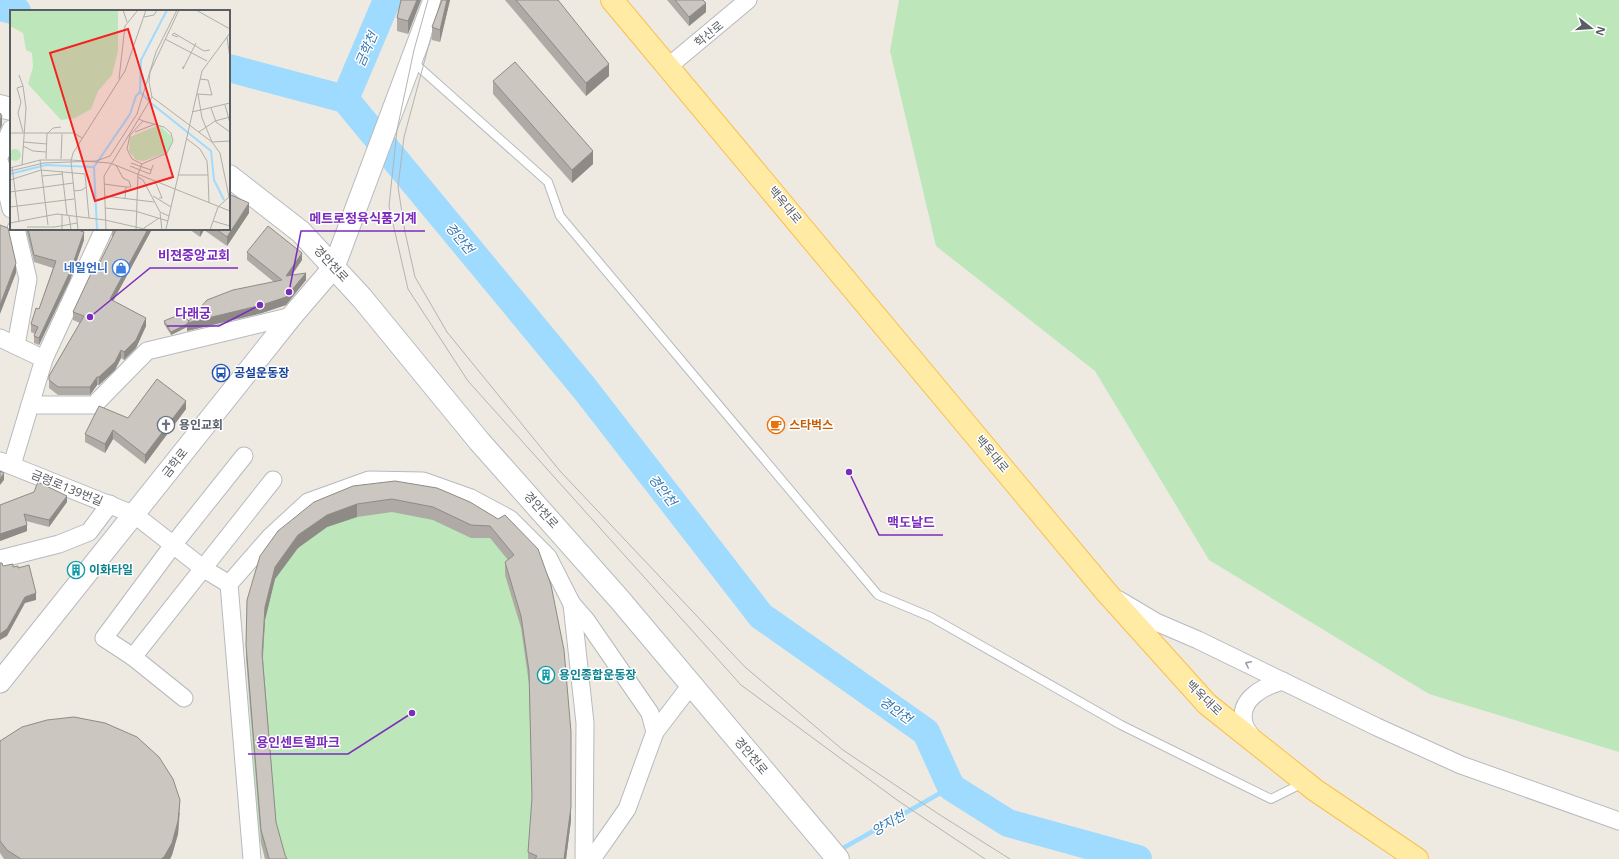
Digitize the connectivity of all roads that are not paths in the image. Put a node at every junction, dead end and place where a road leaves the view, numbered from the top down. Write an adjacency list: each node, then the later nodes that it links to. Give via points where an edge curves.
1 (434, 0): 4 (street, 금학로)
2 (612, 0): 5 (main road, 백옥대로)
3 (748, 0): 5 (street, 학산로)
4 (411, 60): 15 (street, 금학로); 40 (lane, via 548,182 560,216 878,595 931,617 1121,725 1271,800)
5 (669, 66): 30 (main road, 백옥대로)
6 (0, 106): 7 (main road)
7 (10, 109)
8 (10, 131): 9 (street)
9 (0, 155)
10 (0, 163): 12 (street)
11 (230, 177): 15 (main road, 경안천로, via 301,232)
12 (10, 205)
13 (16, 230): 18 (street, via 28,279)
14 (104, 230): 19 (street)
15 (334, 267): 16 (street, 금학로); 36 (main road, 경안천로, via 479,441 620,600)
16 (292, 316): 20 (street, via 147,351 94,406); 25 (street, 금학로)
17 (0, 338): 18 (street)
18 (16, 345): 19 (street)
19 (44, 359): 20 (street)
20 (30, 405): 22 (street)
21 (244, 456): 26 (street)
22 (6, 463): 24 (street, 금령로139번길)
23 (273, 480): 28 (street)
24 (110, 504): 25 (street, 금령로139번길); 27 (street, via 89,532 59,544)
25 (134, 515): 26 (street, 금령로139번길); 33 (street, 금학로)
26 (173, 545): 28 (street, 금령로139번길); 32 (street, via 104,638)
27 (0, 559)
28 (204, 569): 29 (street, 금령로139번길); 32 (street)
29 (229, 584): 31 (street, via 270,537 308,502 369,480 423,481 472,498 510,519 548,557); 42 (street)
30 (1107, 593): 34 (street, one-way to 30, via 1156,622); 39 (main road, 백옥대로, via 1207,704)
31 (572, 604): 38 (street, via 586,620 650,713); 43 (street, via 585,723)
32 (133, 657): 37 (street)
33 (9, 661): 35 (street, 금학로)
34 (1283, 681): 39 (street, via 1260,689 1243,711 1244,724); 41 (street, via 1461,765)
35 (0, 682)
36 (691, 685): 38 (street); 45 (main road, 경안천로)
37 (184, 698)
38 (655, 732): 44 (street, via 627,810)
39 (1254, 741): 40 (main road, 백옥대로)
40 (1306, 782): 46 (main road, 백옥대로)
41 (1619, 822)
42 (252, 859)
43 (584, 859)
44 (592, 859)
45 (838, 859)
46 (1417, 859)

